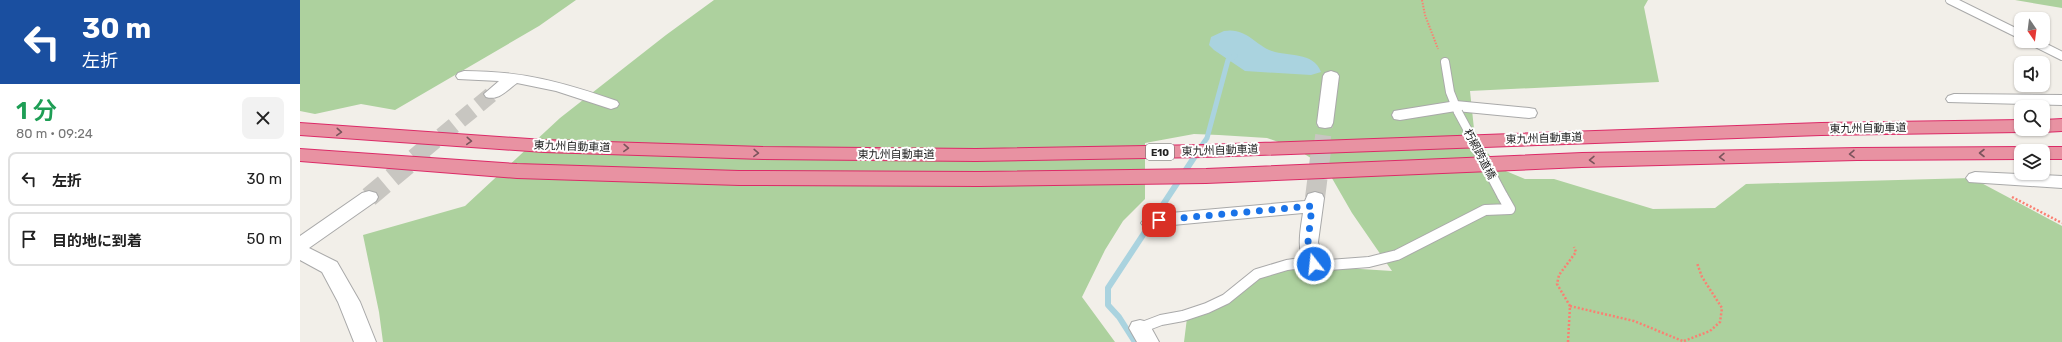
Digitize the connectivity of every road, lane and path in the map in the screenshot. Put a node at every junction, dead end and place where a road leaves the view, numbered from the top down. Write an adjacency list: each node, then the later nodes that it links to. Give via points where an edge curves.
1 (1422, 0): 6 (path, via 1432,34)
2 (1950, 0): 3 (lane)
3 (2014, 32)
4 (2046, 48): 5 (lane)
5 (2062, 56)
6 (1445, 62): 14 (lane, 朽網跨道橋, via 1450,92)
7 (464, 76): 9 (street)
8 (1331, 76): 17 (street)
9 (513, 78): 10 (street); 13 (street, via 552,86)
10 (492, 94)
11 (1954, 99): 12 (street)
12 (2062, 100)
13 (611, 104)
14 (1457, 109): 15 (street); 16 (street); 35 (lane, 朽網跨道橋, bridge, via 1510,209 1485,210 1397,255 1368,262)
15 (1529, 113)
16 (1400, 115)
17 (1325, 123)
18 (2014, 126): 21 (highway, 東九州自動車道 / E10, one-way to 18, via 544,146 763,153 976,155 1204,151 1813,129)
19 (2050, 126): 20 (highway)
20 (2062, 126)
21 (300, 129)
22 (2014, 153): 25 (highway, E10, one-way to 25, via 1606,160 1206,176 979,179 739,178 517,171)
23 (2050, 153): 24 (highway)
24 (2062, 153)
25 (300, 155)
26 (1981, 178): 27 (street); 30 (path)
27 (2062, 182)
28 (369, 197): 31 (street)
29 (1151, 223): 35 (street, via 1314,202 1308,242)
30 (2062, 223)
31 (300, 245)
32 (1574, 247): 36 (path, via 1576,252 1559,275 1557,284)
33 (300, 252): 38 (street, via 330,267 349,302)
34 (1697, 263): 40 (path, via 1702,277 1722,308 1720,322 1710,331)
35 (1314, 264): 37 (lane, via 1301,262 1256,274 1226,299 1183,316 1161,320)
36 (1570, 306): 39 (path); 40 (path, via 1634,321)
37 (1144, 335)
38 (365, 342)
39 (1568, 342)
40 (1684, 342)

